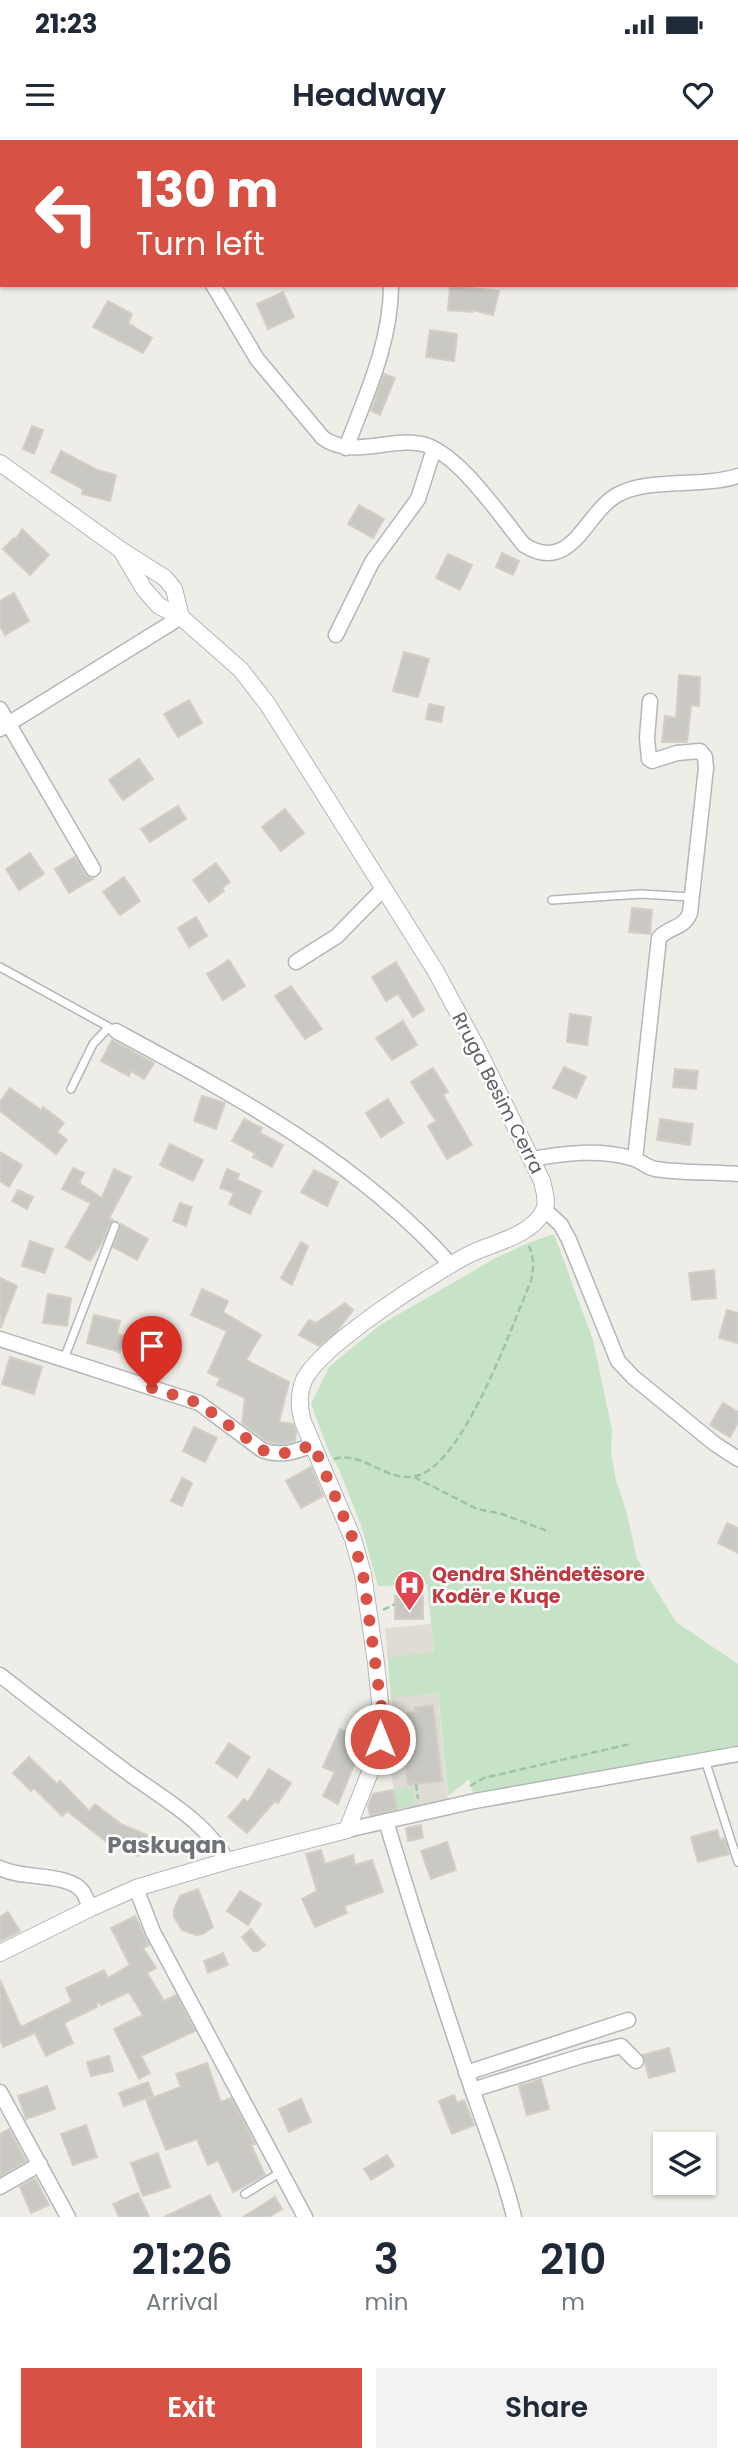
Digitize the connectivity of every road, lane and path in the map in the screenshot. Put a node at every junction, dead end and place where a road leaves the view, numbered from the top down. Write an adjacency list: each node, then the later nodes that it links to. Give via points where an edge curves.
1 (214, 287): 3 (street, via 280,390 323,438)
2 (391, 287): 3 (street, via 385,342)
3 (346, 448): 4 (street, via 396,443)
4 (435, 449): 6 (street, via 460,468 524,545 545,553 578,539 604,504 618,494); 9 (street, via 418,499 372,562)
5 (0, 463): 7 (street, Rruga Besim Cerra)
6 (738, 476)
7 (121, 550): 8 (street, Rruga Besim Cerra, via 159,606); 8 (street, Rruga Besim Cerra, via 165,578 177,595)
8 (181, 617): 12 (street); 14 (street, Rruga Besim Cerra, via 255,686)
9 (337, 635)
10 (650, 701): 15 (street, via 649,759 693,750 705,757)
11 (0, 709): 12 (street)
12 (4, 727): 13 (street)
13 (93, 869)
14 (384, 888): 17 (street, via 337,936); 21 (street, Rruga Besim Cerra, via 435,970)
15 (692, 897): 16 (lane, via 641,894); 22 (street, via 687,920 666,929 659,938)
16 (552, 900)
17 (296, 962)
18 (0, 967): 19 (lane)
19 (116, 1031): 20 (lane, via 107,1029 99,1037); 27 (street, via 310,1143 371,1189)
20 (71, 1089)
21 (533, 1159): 22 (street, via 587,1153); 24 (street, Rruga Besim Cerra, via 546,1196)
22 (635, 1159): 23 (street, via 657,1169)
23 (738, 1174)
24 (545, 1210): 26 (street); 31 (street, via 569,1240 618,1361)
25 (115, 1226): 29 (lane)
26 (522, 1231): 27 (street); 33 (path, via 533,1254 534,1269 490,1377 454,1445 433,1468)
27 (450, 1264): 30 (street, via 362,1325 314,1366 300,1391 299,1406)
28 (0, 1339): 29 (street)
29 (63, 1361): 30 (street, via 199,1403 274,1454)
30 (313, 1444): 32 (street)
31 (738, 1459)
32 (321, 1463): 33 (path, via 352,1457 384,1472); 45 (street, via 363,1574 382,1712 376,1757)
33 (414, 1477): 34 (path, via 477,1509)
34 (550, 1532)
35 (395, 1604): 36 (path)
36 (383, 1610)
37 (0, 1675): 46 (street, via 179,1809 219,1844)
38 (630, 1744): 43 (path, via 484,1778 471,1784)
39 (738, 1754): 40 (street)
40 (705, 1759): 43 (street); 47 (lane)
41 (416, 1784): 42 (path)
42 (418, 1801)
43 (450, 1806): 44 (street)
44 (386, 1821): 45 (street); 54 (street)
45 (347, 1830): 46 (street)
46 (227, 1860): 49 (street)
47 (738, 1862)
48 (3, 1872): 50 (street, via 69,1882 83,1892)
49 (136, 1888): 50 (street); 58 (street, via 153,1932)
50 (91, 1908): 51 (street)
51 (0, 1952)
52 (628, 2020): 54 (street)
53 (636, 2060): 55 (street, via 621,2046)
54 (466, 2073): 55 (street)
55 (472, 2090): 63 (street)
56 (0, 2092): 57 (street)
57 (40, 2164): 59 (street); 61 (street)
58 (281, 2172): 60 (lane); 62 (street)
59 (0, 2187)
60 (245, 2194)
61 (68, 2217)
62 (305, 2217)
63 (514, 2217)

